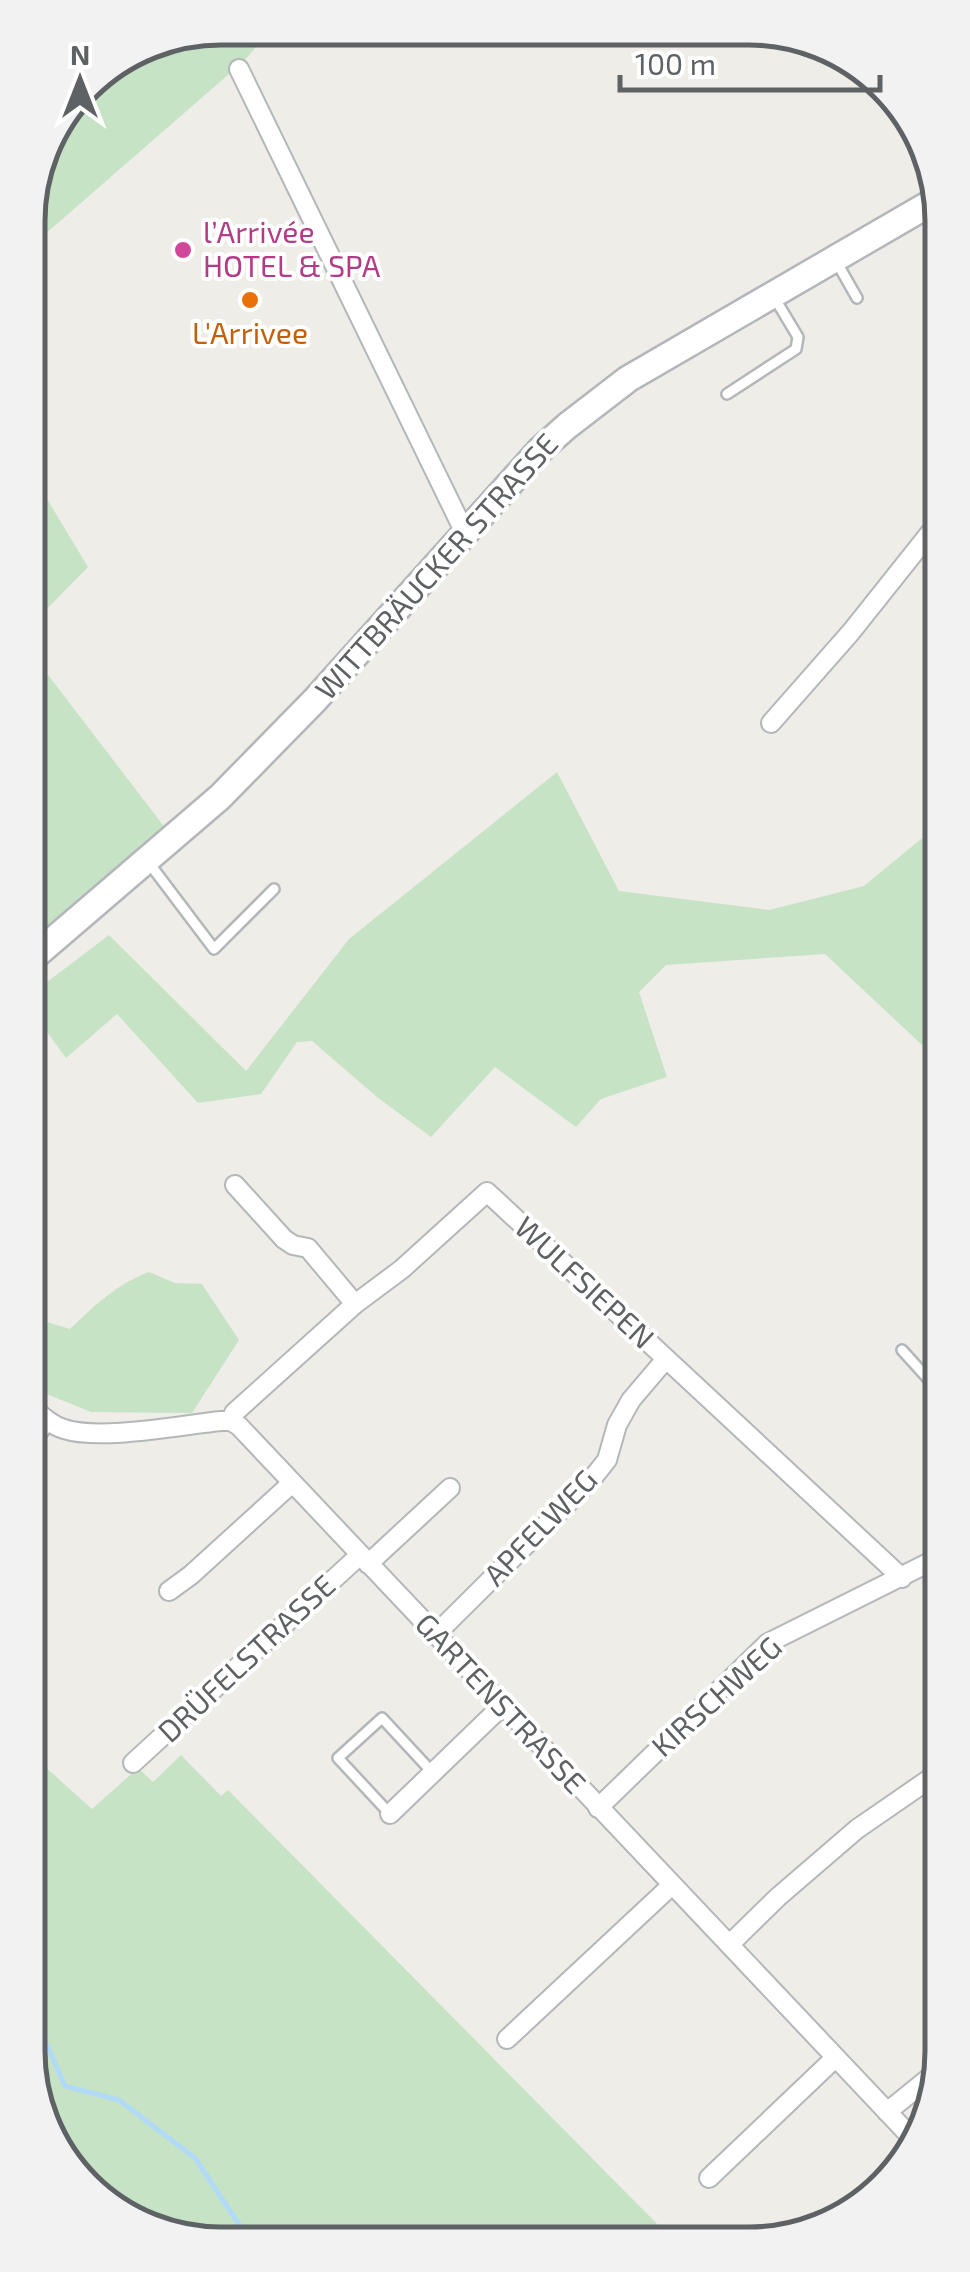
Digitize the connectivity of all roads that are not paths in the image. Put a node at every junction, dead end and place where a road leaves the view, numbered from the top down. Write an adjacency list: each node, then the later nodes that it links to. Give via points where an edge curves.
1 (239, 70): 7 (street)
2 (924, 207): 3 (main road, WITTBRÄUCKER STRASSE)
3 (835, 258): 4 (main road, WITTBRÄUCKER STRASSE); 5 (lane)
4 (772, 294): 6 (lane, via 798,337 796,348); 7 (main road, WITTBRÄUCKER STRASSE, via 598,401 540,450)
5 (857, 298)
6 (727, 394)
7 (465, 533): 10 (main road, WITTBRÄUCKER STRASSE, via 315,700)
8 (925, 539): 9 (street)
9 (771, 724)
10 (147, 861): 11 (lane, via 214,950); 12 (main road, WITTBRÄUCKER STRASSE)
11 (274, 889)
12 (45, 947)
13 (236, 1185): 14 (street, via 284,1240 308,1248)
14 (355, 1304): 16 (street, WULFSIEPEN, via 487,1192); 19 (street, WULFSIEPEN)
15 (902, 1350): 17 (lane)
16 (665, 1360): 24 (street, WULFSIEPEN); 26 (street, APFELWEG, via 632,1400 591,1480)
17 (925, 1375)
18 (45, 1417): 19 (street, via 95,1434)
19 (231, 1421): 20 (street, GARTENSTRASSE)
20 (291, 1484): 22 (street, GARTENSTRASSE); 25 (street)
21 (450, 1488): 22 (street, DRÜFELSTRASSE)
22 (364, 1559): 26 (street, GARTENSTRASSE); 28 (street, DRÜFELSTRASSE)
23 (925, 1565): 24 (street)
24 (902, 1578): 31 (street, KIRSCHWEG, via 768,1643)
25 (169, 1591)
26 (435, 1635): 27 (street, GARTENSTRASSE)
27 (502, 1706): 29 (street); 31 (street, GARTENSTRASSE)
28 (134, 1763)
29 (433, 1773): 32 (street); 32 (lane, via 382,1718 338,1758)
30 (925, 1782): 34 (street, via 857,1829)
31 (598, 1808): 33 (street, GARTENSTRASSE)
32 (390, 1814)
33 (672, 1885): 34 (street, GARTENSTRASSE); 35 (street)
34 (730, 1944): 36 (street, GARTENSTRASSE)
35 (507, 2039)
36 (835, 2058): 38 (street, GARTENSTRASSE); 40 (street)
37 (922, 2083): 38 (street)
38 (887, 2112): 39 (street, GARTENSTRASSE)
39 (906, 2131)
40 (708, 2178)

